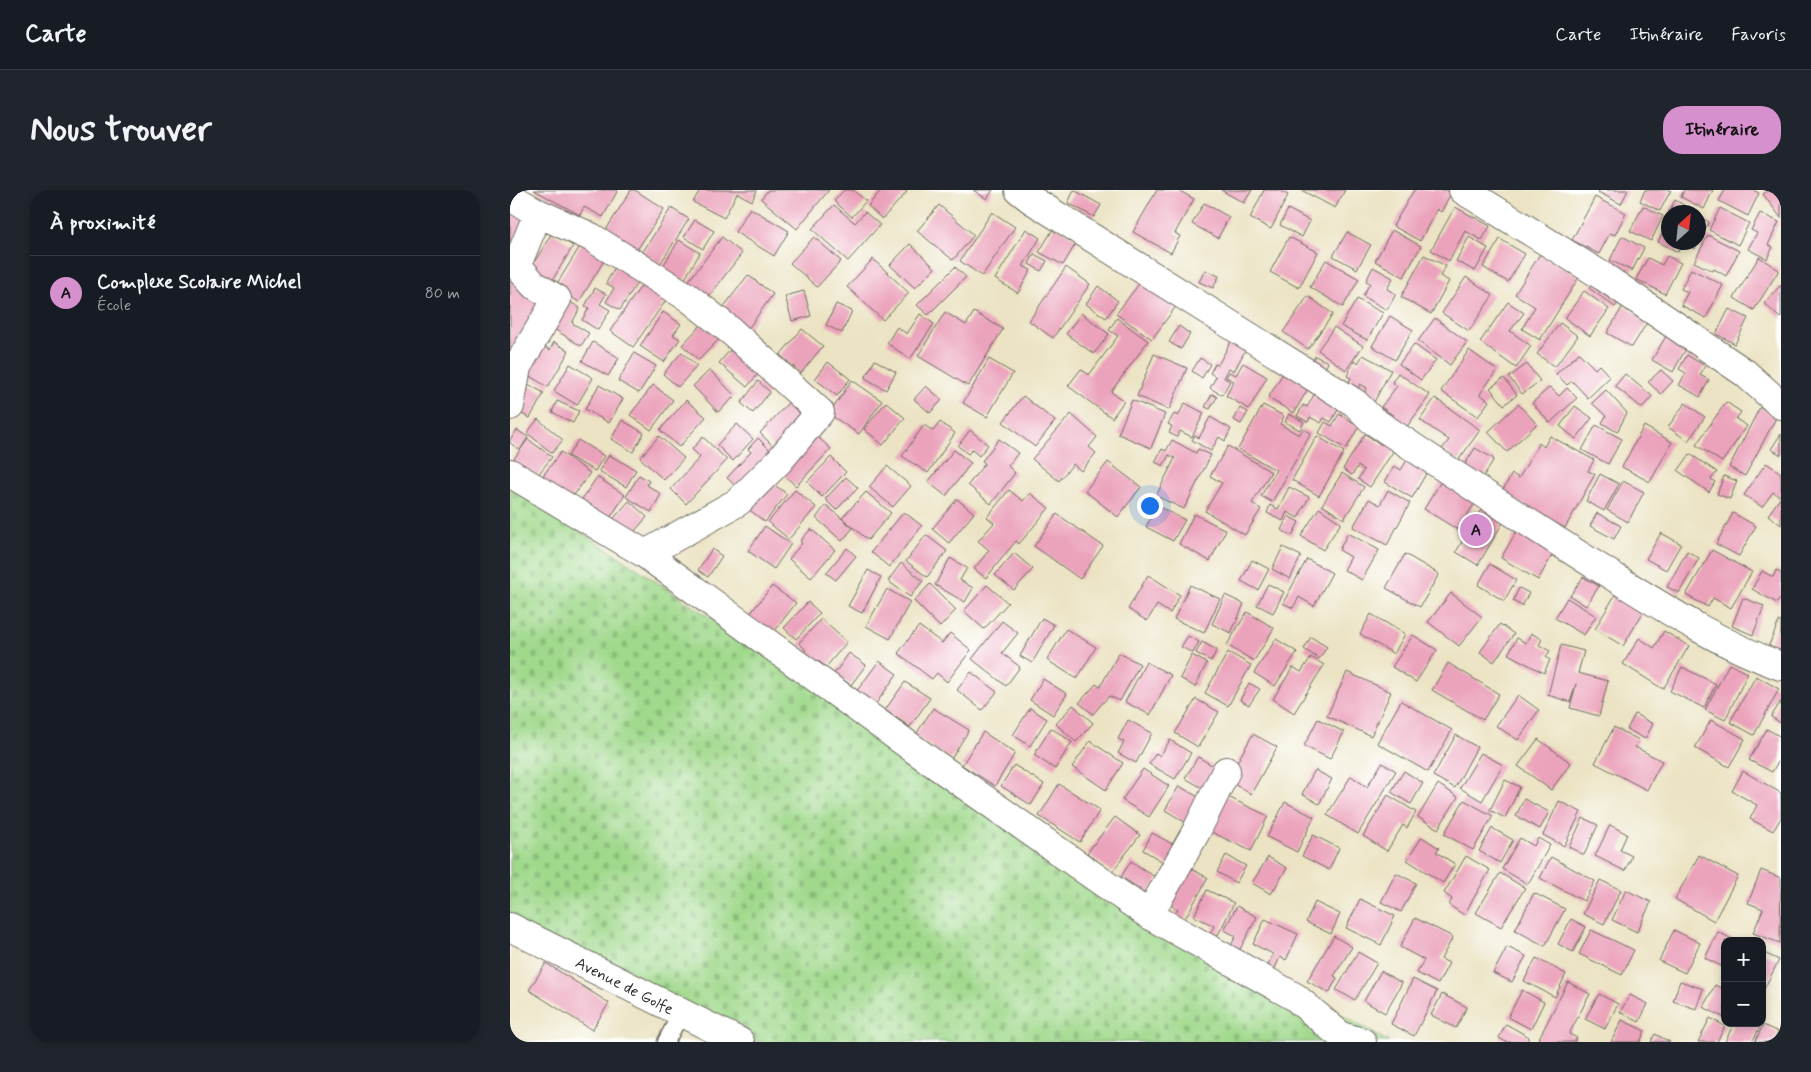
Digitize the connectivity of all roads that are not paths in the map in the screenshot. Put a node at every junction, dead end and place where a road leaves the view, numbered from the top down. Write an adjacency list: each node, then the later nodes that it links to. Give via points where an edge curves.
1 (1019, 190): 9 (street, via 1354,403 1372,420 1522,520 1676,615)
2 (1463, 190): 5 (street, via 1604,277 1745,373)
3 (510, 197): 4 (street)
4 (538, 213): 6 (street, via 517,265 533,284 557,299 517,367); 8 (street, via 591,237 689,298 732,332 820,412 738,502)
5 (1781, 405)
6 (510, 406)
7 (510, 472): 8 (street)
8 (645, 554): 11 (street)
9 (1781, 666)
10 (1226, 771): 11 (street)
11 (1149, 915): 16 (street, via 1295,997 1341,1036)
12 (510, 927): 13 (street, Avenue de Golfe)
13 (681, 1013): 14 (lane); 15 (street, Avenue de Golfe)
14 (666, 1042)
15 (740, 1042)
16 (1362, 1042)

